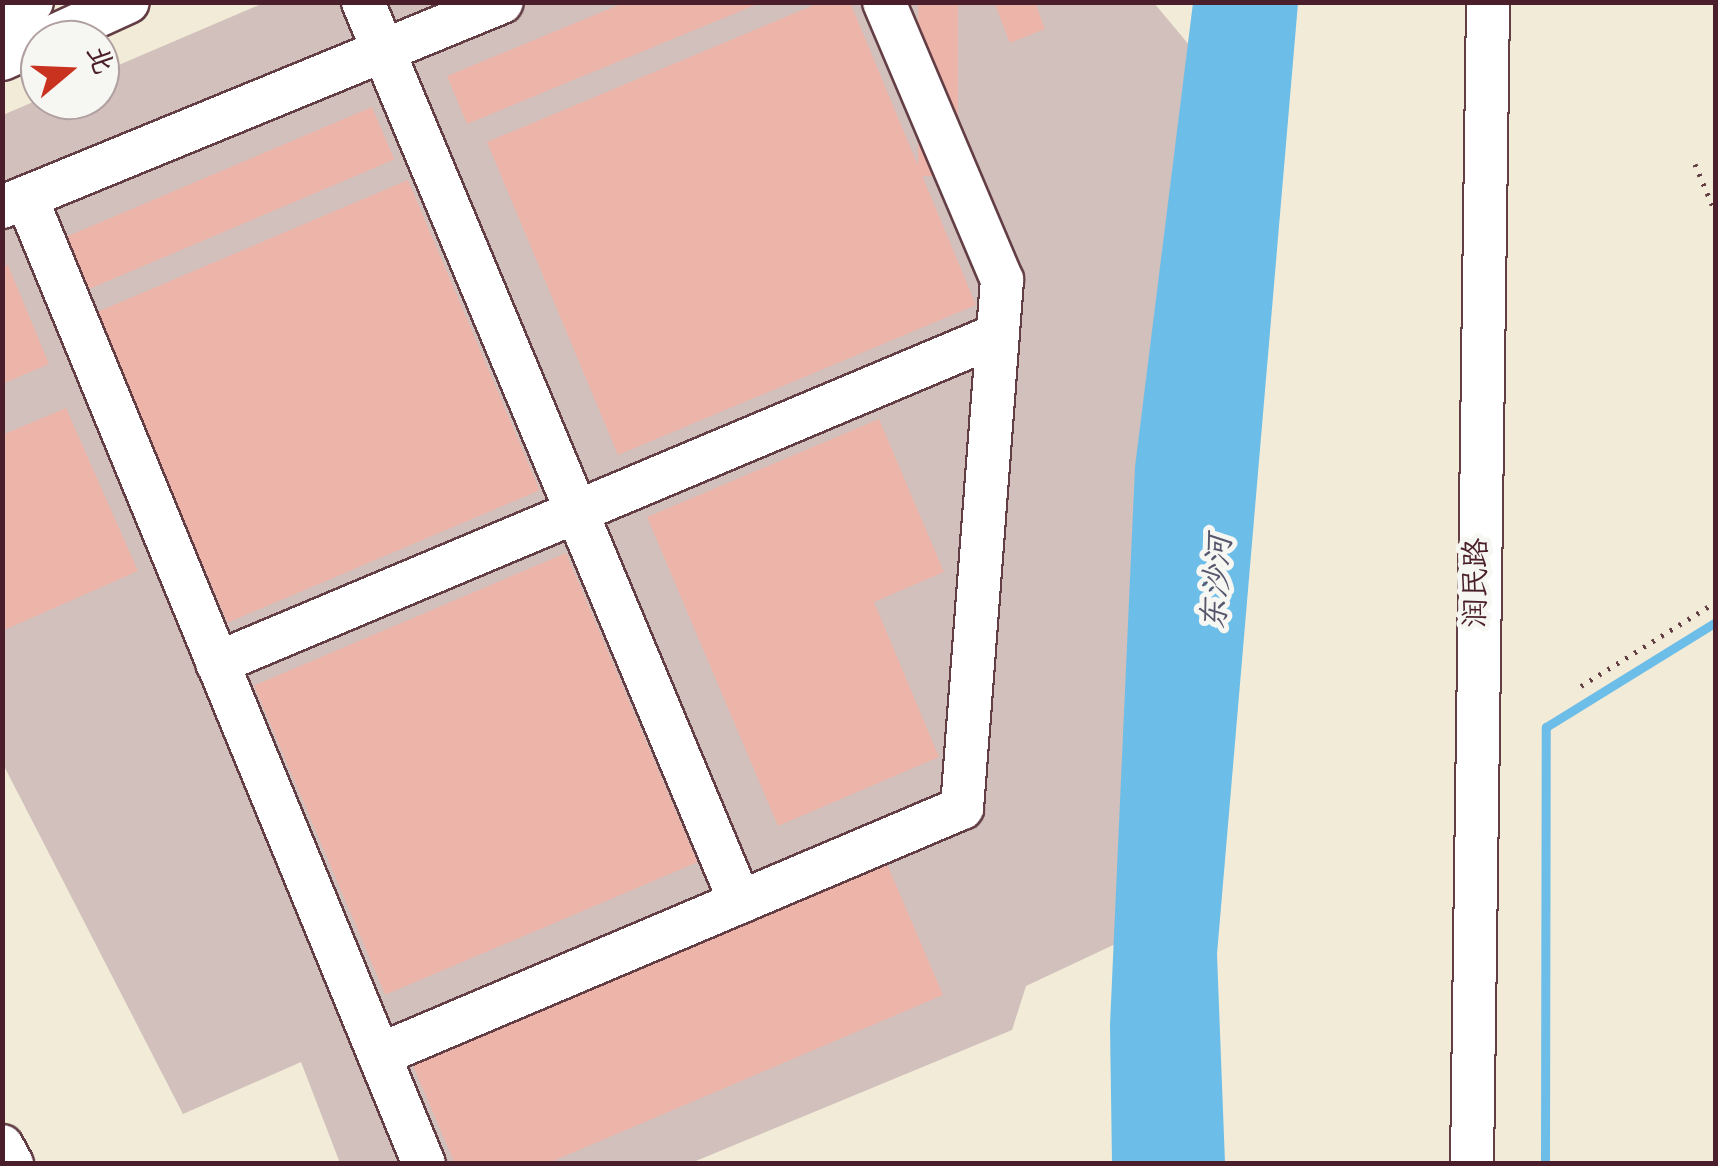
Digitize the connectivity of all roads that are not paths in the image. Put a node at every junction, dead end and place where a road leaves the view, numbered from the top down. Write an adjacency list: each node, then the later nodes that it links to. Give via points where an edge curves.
1 (32, 2): 7 (street)
2 (128, 2): 8 (street)
3 (363, 2): 9 (street)
4 (502, 2): 9 (street)
5 (884, 2): 11 (street, via 1002,280)
6 (1488, 2): 19 (street, 润民路)
7 (2, 16)
8 (88, 20)
9 (396, 31): 10 (street); 12 (street)
10 (14, 202): 13 (street)
11 (998, 336): 12 (street); 14 (street, via 962,808)
12 (589, 507): 13 (street); 14 (street)
13 (218, 663): 15 (street)
14 (750, 897): 15 (street)
15 (379, 1055): 18 (street)
16 (2, 1146): 17 (street)
17 (12, 1164)
18 (424, 1164)
19 (1472, 1164)

